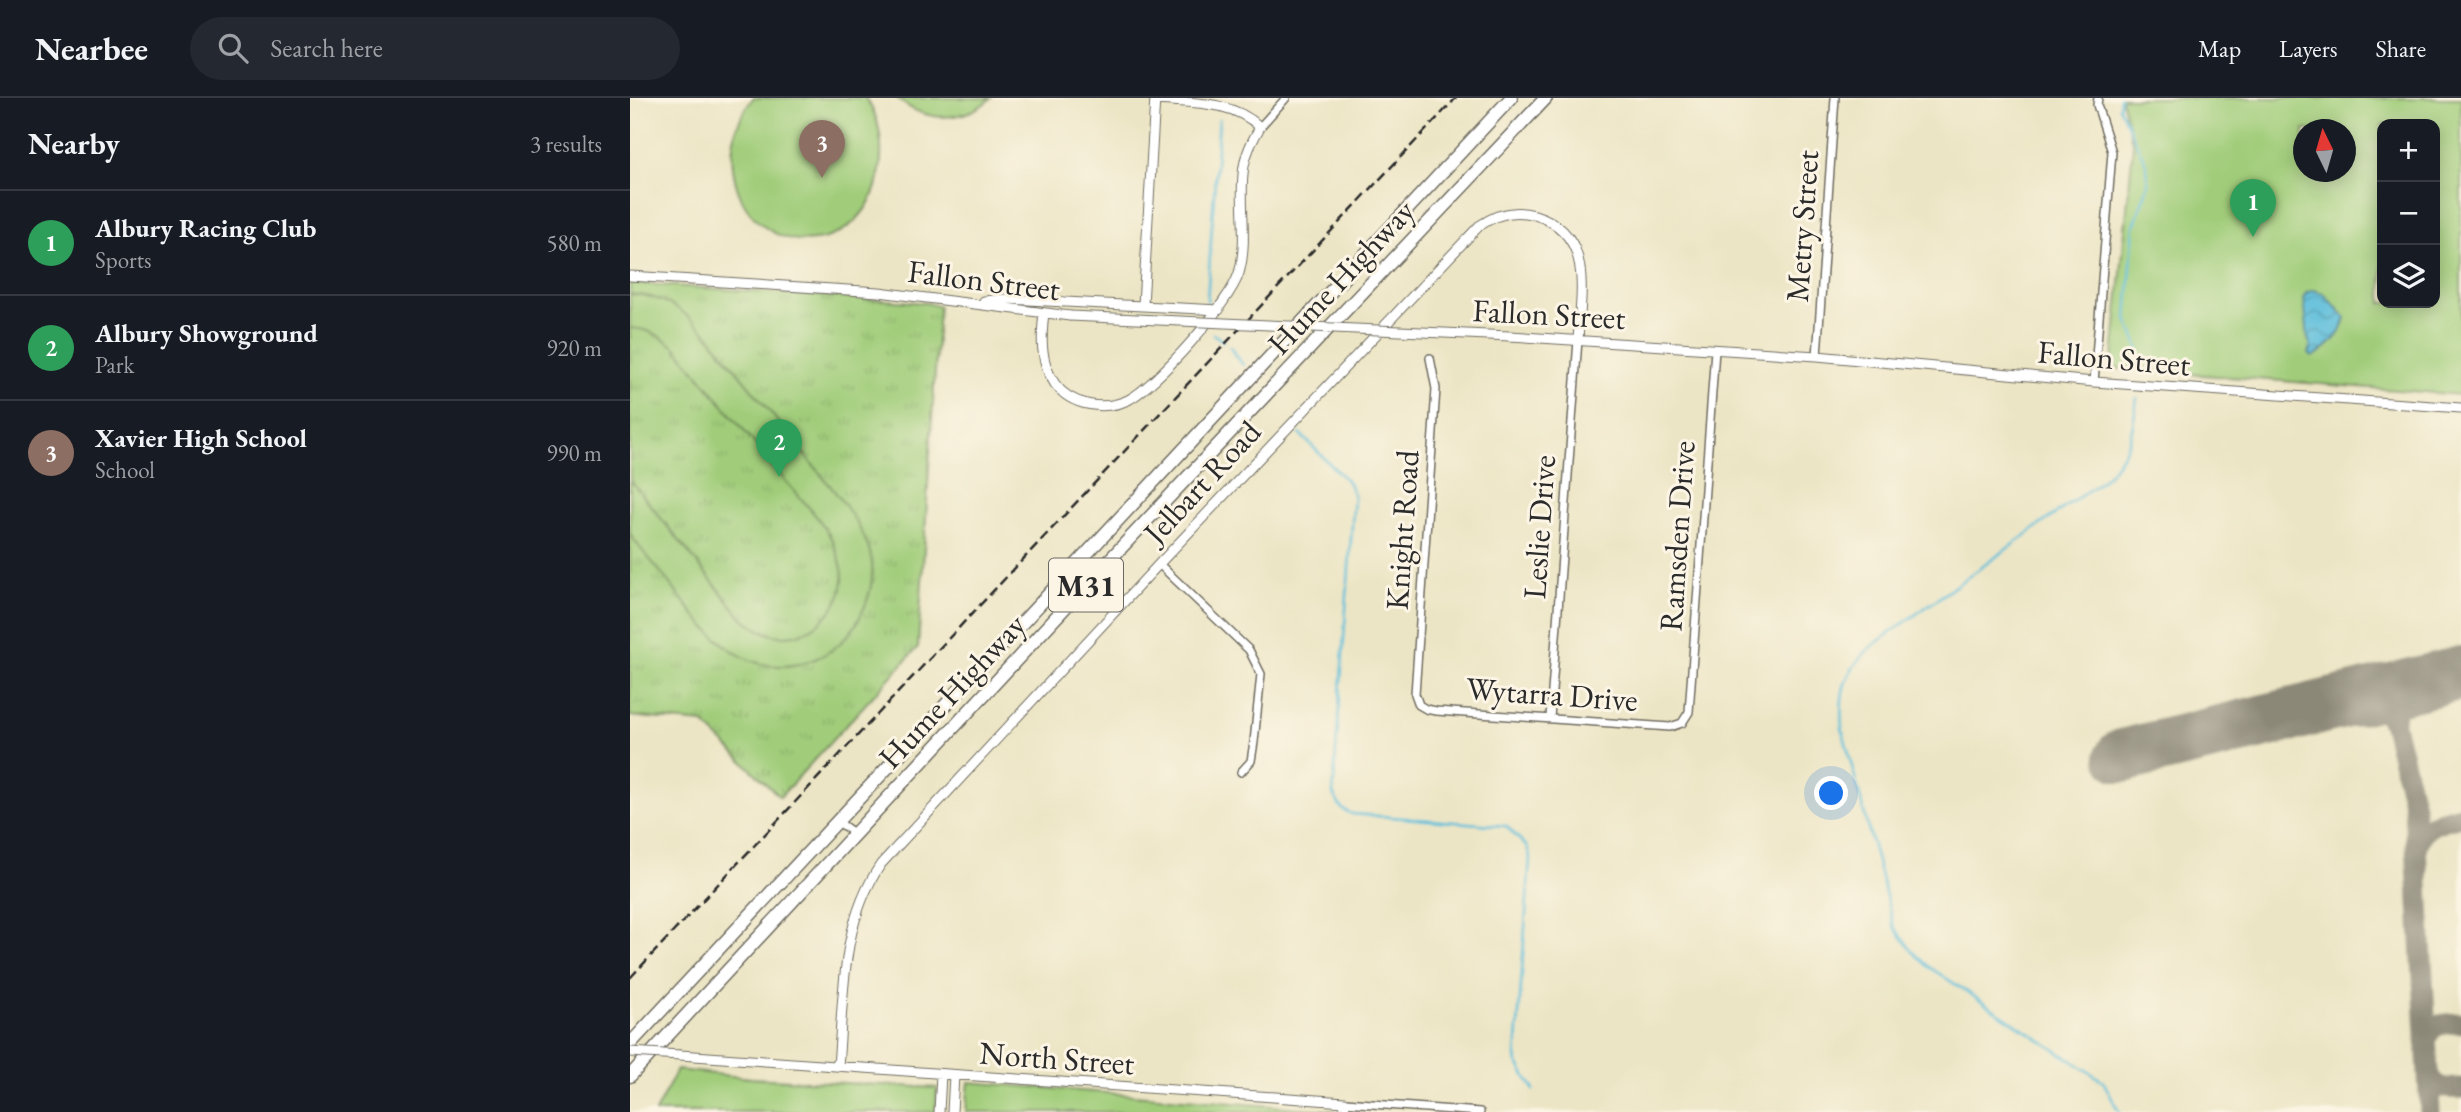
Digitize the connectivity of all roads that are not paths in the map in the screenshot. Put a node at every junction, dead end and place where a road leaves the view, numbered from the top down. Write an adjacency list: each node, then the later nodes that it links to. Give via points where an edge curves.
1 (1286, 98): 7 (street)
2 (1511, 98): 24 (highway, Hume Highway / M31)
3 (1546, 98): 25 (highway, Hume Highway / M31)
4 (1835, 98): 15 (street, Metry Street)
5 (2098, 98): 17 (street, via 2112,152)
6 (1155, 99): 7 (street, via 1234,109); 10 (street)
7 (1260, 127): 11 (street, via 1244,164 1243,254 1238,275)
8 (631, 276): 9 (street, Fallon Street)
9 (968, 302): 10 (street, via 1006,299); 12 (street, Fallon Street)
10 (1143, 305): 11 (street)
11 (1219, 310): 12 (street, via 1140,392 1104,406 1072,399 1051,377 1041,347)
12 (1044, 313): 13 (street, Fallon Street, bridge)
13 (1578, 340): 14 (street, Fallon Street); 19 (street, Jelbart Road, via 1581,267 1572,242 1553,223 1532,214 1506,214 1488,220 1460,244); 21 (street, Leslie Drive)
14 (1716, 350): 15 (street, Fallon Street); 22 (street, Ramsden Drive, via 1689,712)
15 (1817, 356): 17 (street, Fallon Street)
16 (1430, 358): 20 (street, Knight Road, via 1436,389 1415,694)
17 (2094, 382): 18 (street, Fallon Street)
18 (2461, 408)
19 (1158, 564): 23 (street, via 1249,650 1261,674 1251,761); 28 (street, Jelbart Road, via 872,877 849,936)
20 (1419, 705): 21 (street, Wytarra Drive, via 1436,711)
21 (1550, 718): 22 (street, Wytarra Drive, via 1670,727)
22 (1682, 723)
23 (1241, 772)
24 (837, 821): 25 (street); 26 (highway, Hume Highway / M31)
25 (855, 834): 31 (highway, Hume Highway / M31)
26 (630, 1044)
27 (630, 1052): 28 (street, North Street, bridge)
28 (838, 1066): 29 (street, North Street)
29 (942, 1074): 30 (street, North Street); 33 (street)
30 (954, 1075): 32 (street, North Street); 34 (street)
31 (630, 1076)
32 (1344, 1107): 35 (street, North Street)
33 (939, 1112)
34 (952, 1112)
35 (1480, 1112)

